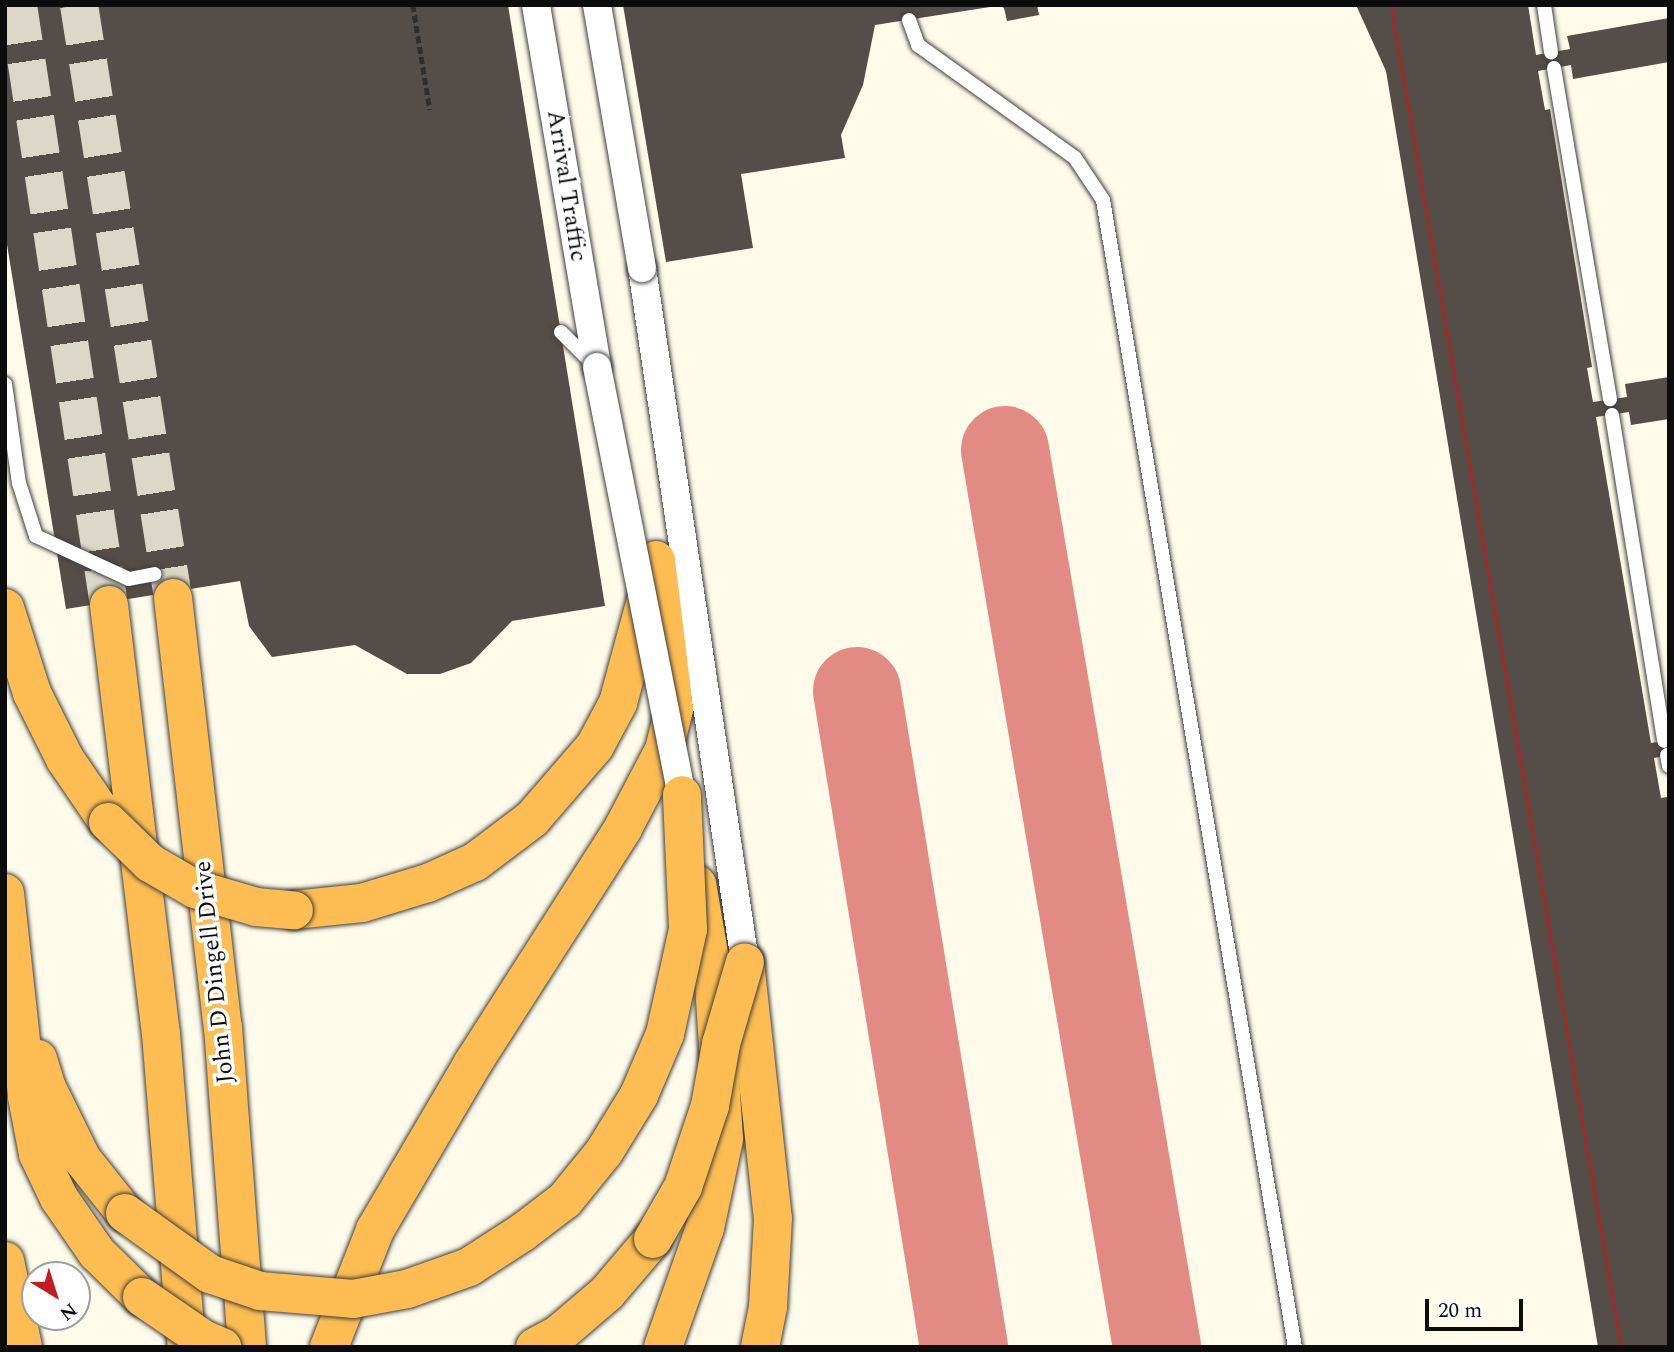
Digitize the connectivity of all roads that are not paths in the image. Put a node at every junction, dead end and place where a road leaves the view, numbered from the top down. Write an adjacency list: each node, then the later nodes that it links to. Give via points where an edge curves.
1 (536, 5): 8 (street, Arrival Traffic)
2 (597, 5): 18 (street, bridge, via 658,360)
3 (1544, 5): 5 (lane)
4 (909, 20): 29 (lane, via 918,45 1075,158 1093,179 1106,208)
5 (1551, 52)
6 (1554, 68): 10 (lane)
7 (561, 332): 8 (lane)
8 (597, 367): 16 (street, Arrival Traffic, bridge)
9 (5, 384): 12 (lane, via 19,483 36,536 129,579)
10 (1610, 399)
11 (1612, 415): 15 (lane)
12 (164, 586): 24 (highway, John D Dingell Drive, via 223,1027)
13 (109, 605): 22 (highway, via 161,1034)
14 (5, 608): 25 (highway, bridge, via 32,693 65,759 108,822 150,863 195,889 256,907 294,910 362,903 428,883 475,862 532,819 595,746 618,704 656,560 674,709 664,750 624,828 473,1063 375,1230)
15 (1667, 754)
16 (682, 795): 19 (highway, bridge, via 688,929 665,1034 639,1095 604,1152 565,1200 470,1267 407,1289 353,1299 260,1291 210,1274 125,1213 82,1158 62,1121); 27 (highway, bridge, via 714,983 724,1139 719,1176)
17 (5, 892): 19 (highway)
18 (745, 962): 26 (highway, bridge, via 721,1044 710,1106 683,1187 653,1239 607,1293 559,1334); 28 (highway, via 773,1219 768,1307)
19 (19, 997): 23 (highway, bridge, via 27,1097 38,1154 59,1198 97,1253 142,1297)
20 (5, 1261): 21 (highway)
21 (23, 1347)
22 (187, 1347)
23 (222, 1347)
24 (247, 1347)
25 (329, 1347)
26 (535, 1347)
27 (663, 1347)
28 (760, 1347)
29 (1295, 1347)

